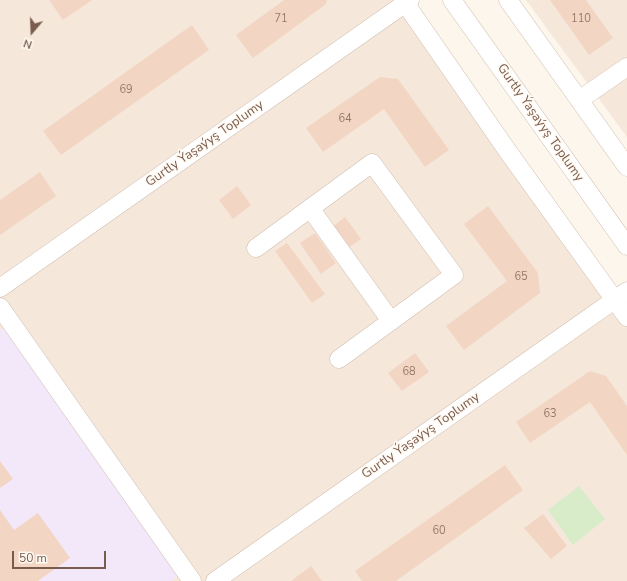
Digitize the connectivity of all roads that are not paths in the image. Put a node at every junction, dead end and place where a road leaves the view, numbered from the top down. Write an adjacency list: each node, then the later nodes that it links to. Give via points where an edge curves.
1 (452, 0): 8 (street, Gurtly Ýaşaýyş Toplumy)
2 (508, 0): 5 (street)
3 (406, 1): 10 (street, Gurtly Ýaşaýyş Toplumy); 11 (street, via 509,153)
4 (627, 67): 5 (street)
5 (579, 100): 6 (street)
6 (627, 168)
7 (310, 208): 9 (street); 14 (street); 14 (street, via 372,163 454,275)
8 (627, 246)
9 (256, 248)
10 (0, 288)
11 (621, 295): 13 (street); 17 (street, Gurtly Ýaşaýyş Toplumy)
12 (0, 307): 16 (street)
13 (627, 317)
14 (391, 321): 15 (street)
15 (339, 359)
16 (192, 581)
17 (215, 581)

